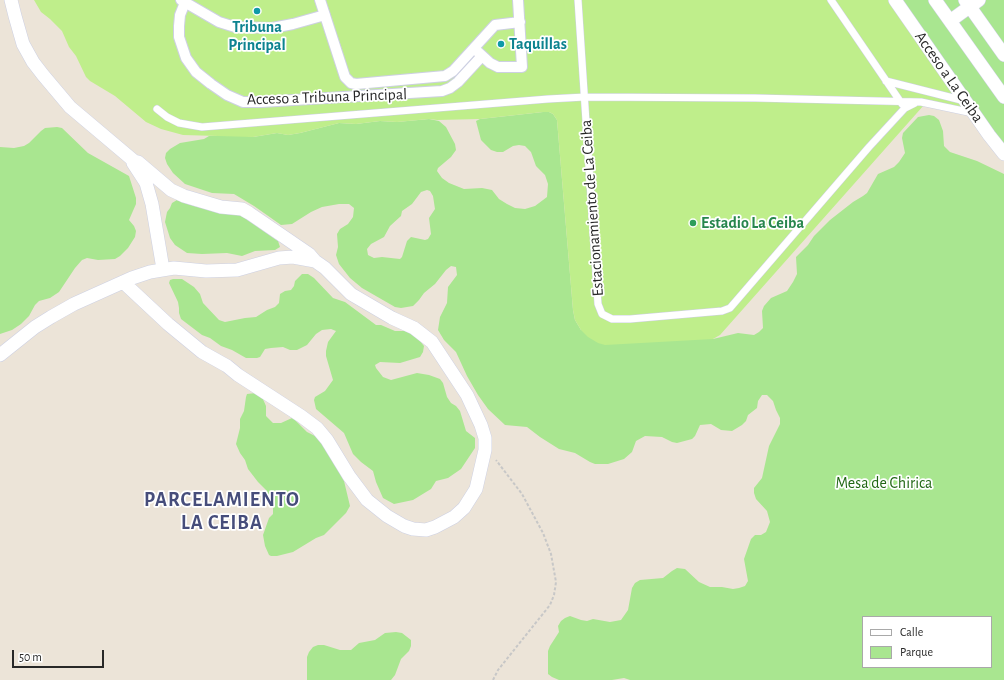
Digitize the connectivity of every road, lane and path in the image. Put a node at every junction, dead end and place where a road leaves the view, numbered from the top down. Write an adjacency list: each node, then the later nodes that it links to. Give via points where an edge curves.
1 (11, 0): 26 (street, via 23,44 43,76 70,107)
2 (320, 0): 10 (street, Acceso a Tribuna Principal)
3 (518, 0): 12 (street)
4 (578, 0): 17 (lane, Estacionamiento de La Ceiba)
5 (831, 0): 16 (lane)
6 (895, 0): 20 (street, Acceso a La Ceiba)
7 (935, 0): 11 (street)
8 (184, 1): 10 (street, via 219,22 235,27 272,28); 15 (street, Acceso a Tribuna Principal, via 179,26 180,42 186,58 196,72 219,91 242,102 442,91 458,82)
9 (971, 2): 11 (street); 14 (street)
10 (325, 14): 13 (street, Acceso a Tribuna Principal, via 346,77 351,83 444,76 453,71)
11 (950, 21): 18 (street)
12 (520, 22): 13 (street, Acceso a Tribuna Principal, via 495,25); 15 (street, via 522,66 498,67)
13 (474, 48): 15 (street)
14 (1004, 55)
15 (482, 56)
16 (886, 81): 19 (lane); 20 (lane)
17 (585, 97): 19 (lane); 22 (lane, Estacionamiento de La Ceiba, via 598,304 602,314 617,320 722,311 730,308); 23 (lane, via 202,127 179,123)
18 (1004, 97)
19 (900, 101): 21 (lane); 22 (lane)
20 (965, 101): 24 (street, Acceso a La Ceiba)
21 (921, 102): 22 (lane, Estacionamiento de La Ceiba); 24 (lane)
22 (905, 108)
23 (156, 109)
24 (974, 113): 25 (street, Acceso a La Ceiba)
25 (1004, 154)
26 (134, 161): 27 (street, via 171,190 184,196 221,207 242,209); 28 (street, via 146,183 152,204)
27 (316, 261): 28 (street, via 293,257 279,258 237,270); 31 (street, via 351,294 414,328 432,342 467,395 482,425)
28 (163, 269): 29 (street)
29 (123, 282): 30 (street, via 51,316); 31 (street, via 202,352 227,366 317,428 367,500 404,526 426,530 454,517 464,508 476,489)
30 (0, 355)
31 (485, 450): 32 (path, via 514,482 543,533 551,554 556,582 550,605 498,670)
32 (493, 680)

